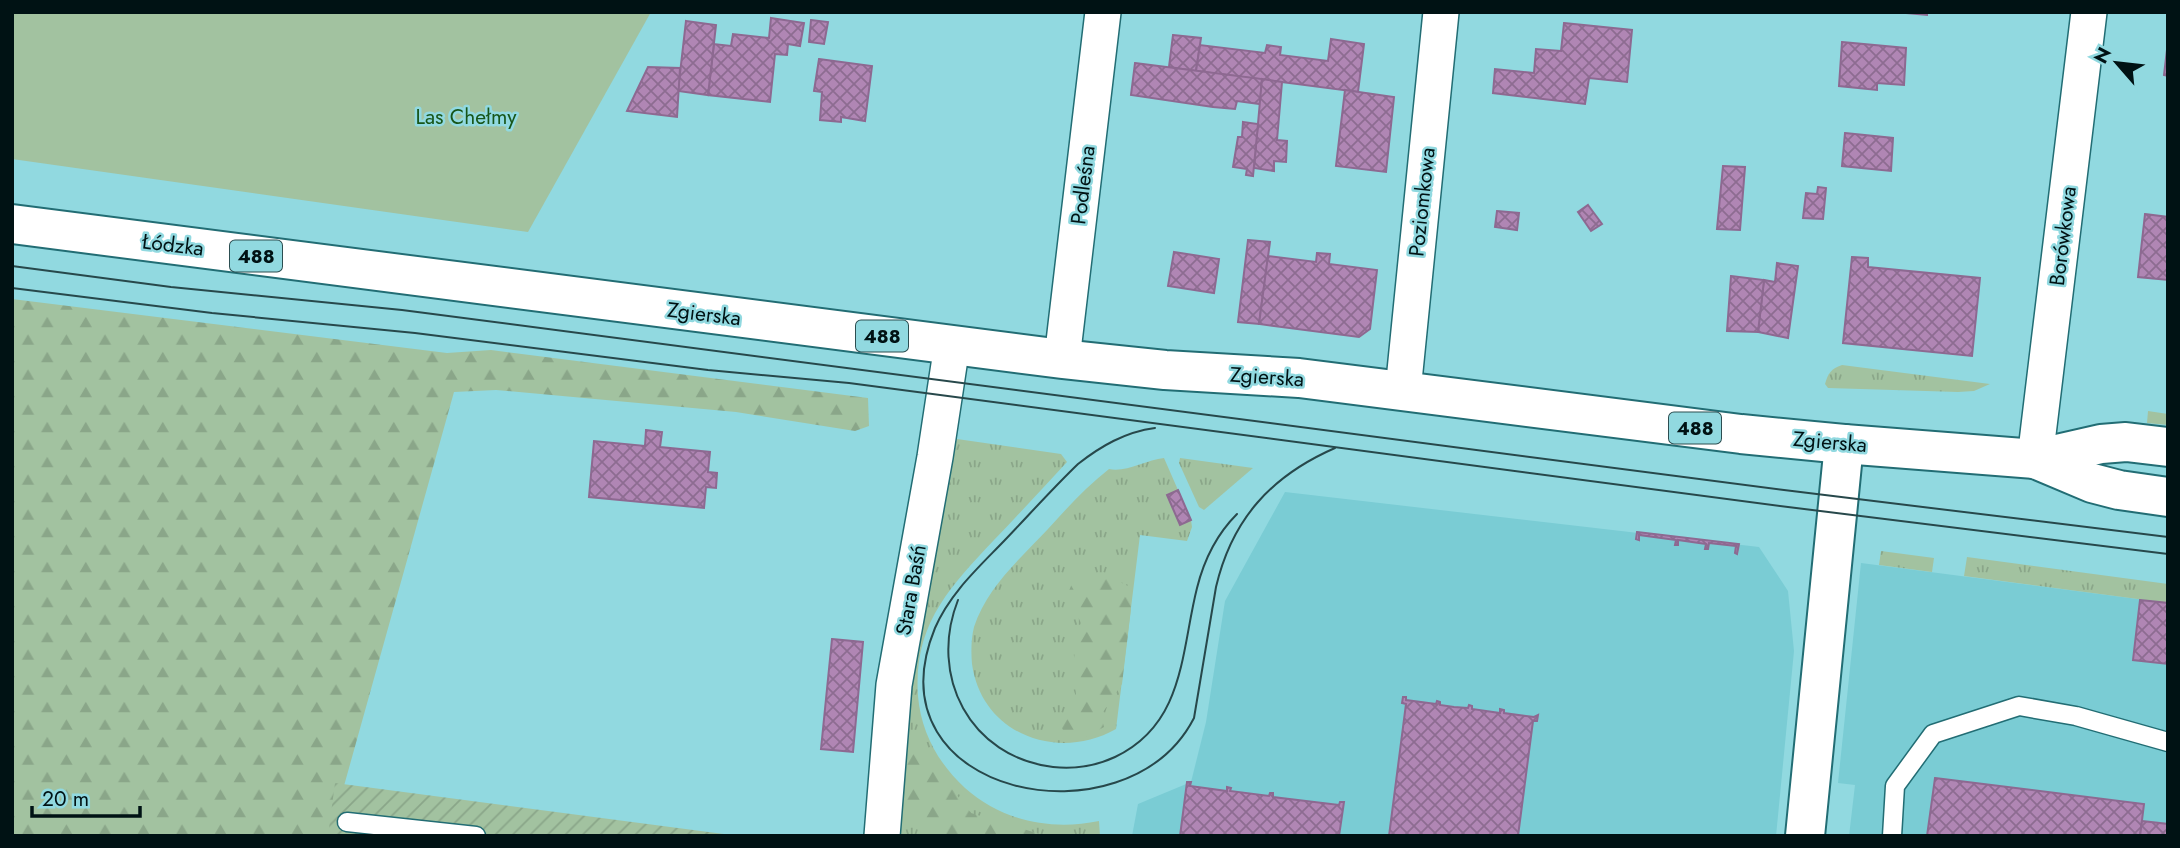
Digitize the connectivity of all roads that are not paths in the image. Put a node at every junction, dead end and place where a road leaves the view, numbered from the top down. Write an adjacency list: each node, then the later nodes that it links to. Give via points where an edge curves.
1 (1103, 12): 7 (street, Podleśna)
2 (1441, 12): 8 (street, Poziomkowa)
3 (2089, 12): 11 (street, Borówkowa)
4 (12, 224): 5 (main road, Łódzka / 488)
5 (500, 288): 6 (main road, Zgierska / 488)
6 (952, 345): 7 (main road, Zgierska / 488); 16 (street, Stara Baśń, via 894,685)
7 (1062, 359): 8 (main road, Zgierska / 488)
8 (1403, 391): 9 (main road, Zgierska / 488)
9 (1844, 444): 11 (main road, Zgierska / 488); 17 (main road)
10 (2168, 447): 11 (main road, Zgierska / 488, via 2113,443)
11 (2035, 458): 12 (main road, Zgierska / 488, via 2105,486)
12 (2168, 497)
13 (2168, 742): 18 (lane, via 2076,716 2019,706 1933,734 1895,786)
14 (347, 822): 15 (lane)
15 (476, 836)
16 (882, 836)
17 (1805, 836)
18 (1892, 836)

